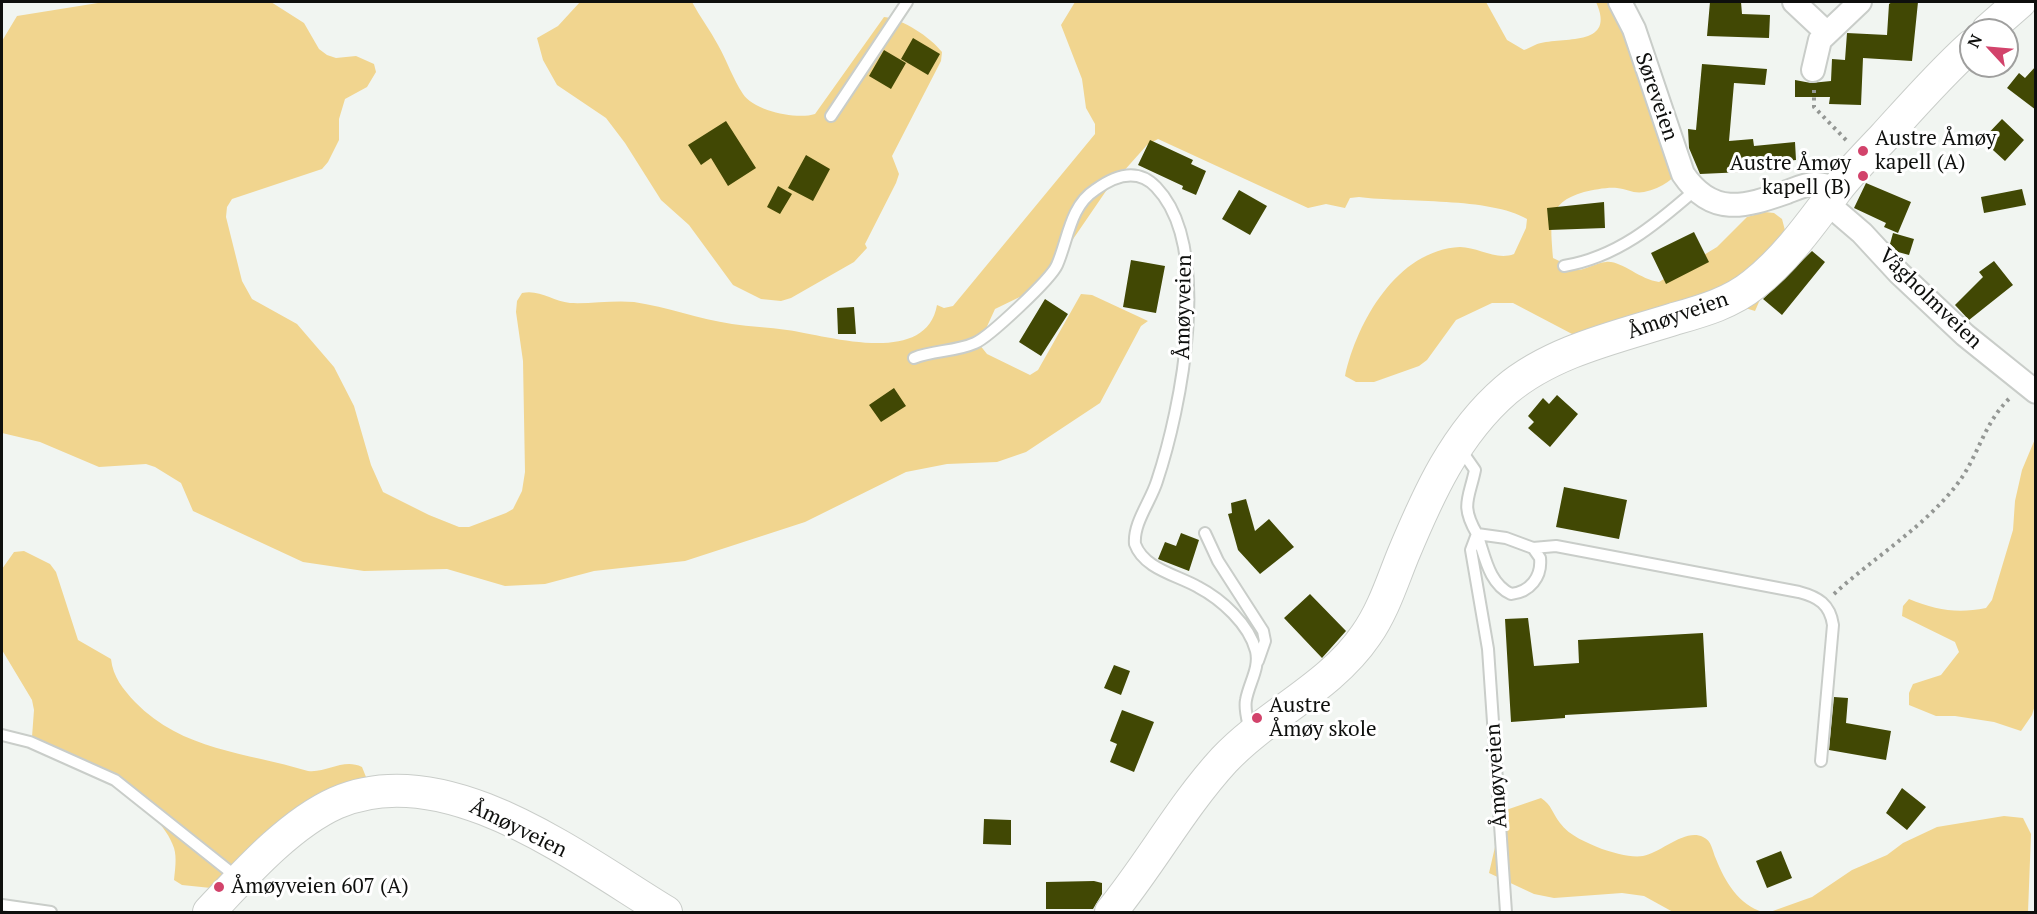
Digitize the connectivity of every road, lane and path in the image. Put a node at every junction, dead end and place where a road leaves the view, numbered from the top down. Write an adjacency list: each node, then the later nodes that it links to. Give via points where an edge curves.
1 (907, 2): 10 (lane)
2 (1620, 2): 12 (street, Søreveien, via 1634,29 1683,174)
3 (1794, 2): 7 (street)
4 (1860, 2): 7 (street)
5 (2020, 2): 6 (main road)
6 (2002, 18)
7 (1826, 32): 9 (street, via 1820,40)
8 (1959, 59): 11 (main road, Åmøyveien)
9 (1813, 70): 11 (path, via 1814,107)
10 (831, 116)
11 (1864, 159): 13 (main road, Åmøyveien)
12 (1694, 191): 13 (street, via 1717,204 1734,206 1814,184); 14 (lane, via 1643,234 1595,258)
13 (1832, 196): 16 (street, Vågholmveien, via 1899,273 1965,335); 17 (main road, Åmøyveien, via 1755,284 1711,308 1552,361 1506,390)
14 (1564, 266)
15 (914, 358): 22 (lane, Åmøyveien, via 978,342 1046,282 1057,265 1079,206 1094,190 1128,175 1144,177 1154,184 1175,216 1185,247 1187,321 1172,431 1157,483 1137,528 1135,544 1147,561 1199,587 1227,608 1250,639)
16 (2031, 389): 21 (path, via 1996,411 1958,484)
17 (1457, 444): 19 (lane, via 1475,470 1465,504); 24 (main road, Åmøyveien, via 1420,513 1366,636 1335,671)
18 (1205, 533): 22 (lane, via 1218,561 1263,631 1265,641)
19 (1477, 534): 20 (lane, via 1506,538); 20 (lane, via 1493,578 1511,594 1528,588 1539,574 1540,558); 32 (lane, Åmøyveien, via 1471,550 1488,649)
20 (1533, 549): 21 (lane, via 1557,546 1799,592)
21 (1825, 603): 25 (lane, via 1833,624)
22 (1257, 664): 24 (lane, via 1246,699)
23 (2, 735): 26 (lane, via 30,742 115,780)
24 (1251, 735): 31 (main road, Åmøyveien, via 1198,791)
25 (1821, 761)
26 (240, 880): 29 (main road, Åmøyveien); 30 (main road, Åmøyveien, via 297,828 335,803 367,793 404,791 454,799 505,818)
27 (2, 905): 28 (lane)
28 (51, 912)
29 (209, 912)
30 (666, 912)
31 (1111, 912)
32 (1506, 912)

